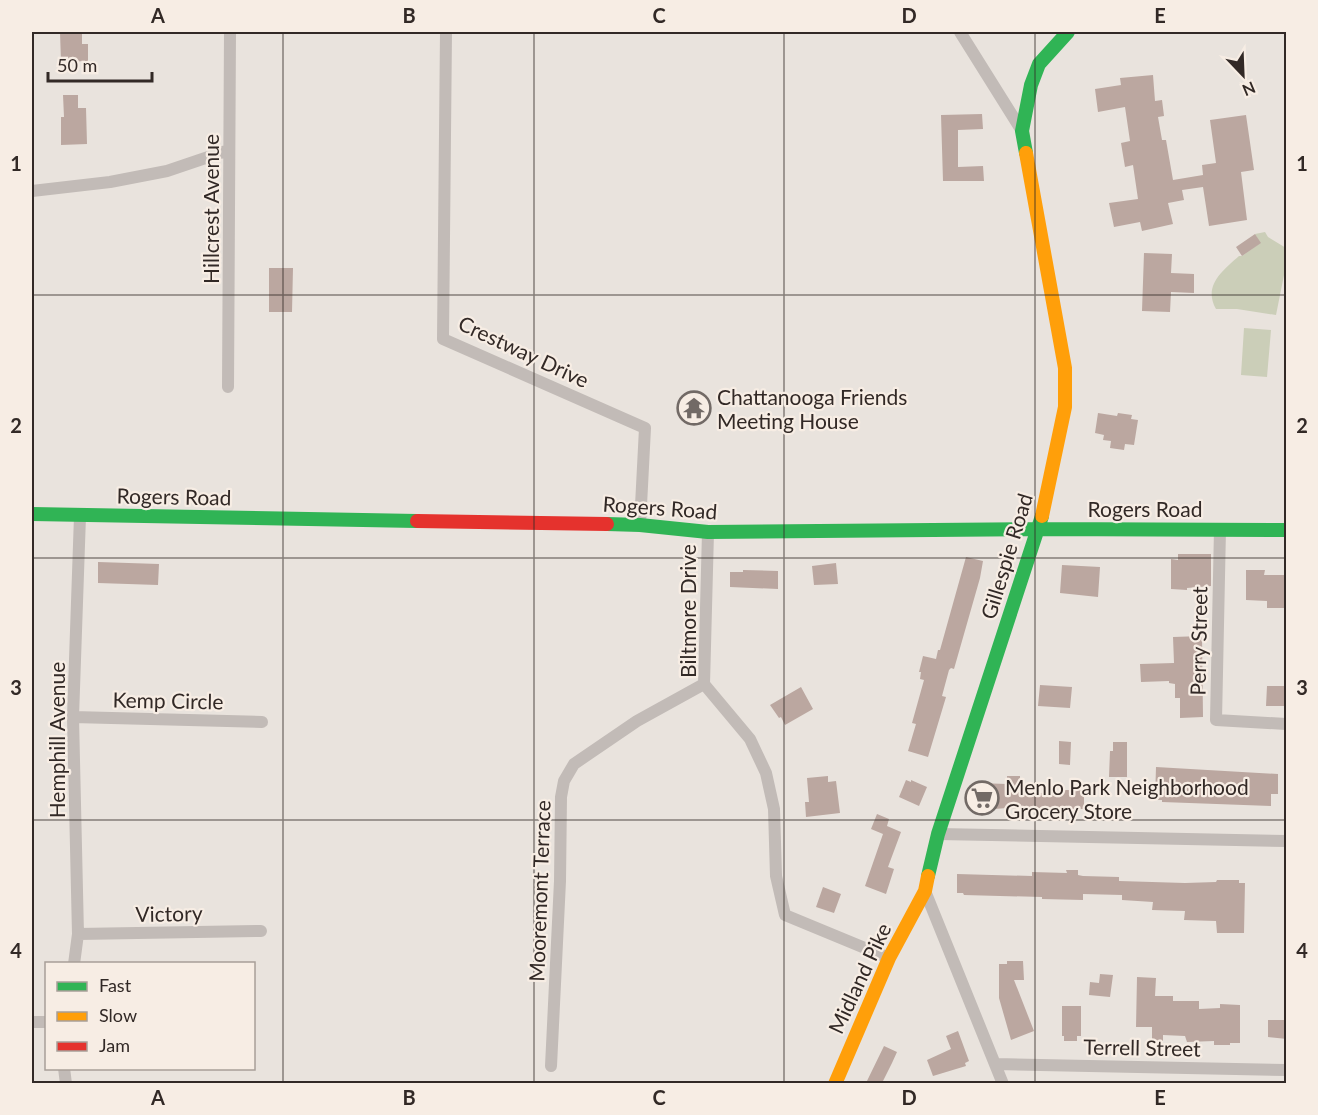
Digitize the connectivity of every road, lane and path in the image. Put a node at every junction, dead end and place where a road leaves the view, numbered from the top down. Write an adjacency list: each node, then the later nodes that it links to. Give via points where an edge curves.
1 (230, 32): 6 (street, Hillcrest Avenue)
2 (446, 32): 11 (street, Crestway Drive, via 443,339 645,428)
3 (960, 32): 5 (street)
4 (1068, 32): 5 (street, Gillespie Road, via 1039,64)
5 (1022, 131): 12 (street, Gillespie Road, via 1065,368 1065,407)
6 (229, 150): 7 (street, via 167,171); 8 (street, Hillcrest Avenue)
7 (32, 191)
8 (228, 387)
9 (32, 514): 10 (street, Rogers Road)
10 (80, 516): 11 (street, Rogers Road); 17 (street, Hemphill Avenue)
11 (640, 525): 15 (street, Rogers Road)
12 (1039, 529): 13 (street, Rogers Road); 15 (street, Rogers Road); 20 (street, Gillespie Road)
13 (1220, 529): 14 (street, Rogers Road); 19 (street, Perry Street, via 1216,720)
14 (1287, 530)
15 (708, 532): 16 (street, Biltmore Drive)
16 (704, 684): 25 (street, Biltmore Drive, via 750,740 766,773 774,809 776,876 785,915); 28 (street, Mooremont Terrace, via 574,764 564,781)
17 (73, 717): 18 (street, Kemp Circle); 24 (street, Hemphill Avenue)
18 (262, 722)
19 (1287, 724)
20 (938, 834): 21 (street); 22 (street, Gillespie Road)
21 (1287, 841)
22 (925, 891): 25 (street, Midland Pike); 27 (street)
23 (261, 931): 24 (street, Victory)
24 (78, 934): 26 (street, Hemphill Avenue)
25 (889, 958): 30 (street, Midland Pike)
26 (74, 962)
27 (996, 1064): 29 (street, Terrell Street); 31 (street)
28 (551, 1066)
29 (1287, 1070)
30 (835, 1083)
31 (1004, 1083)

